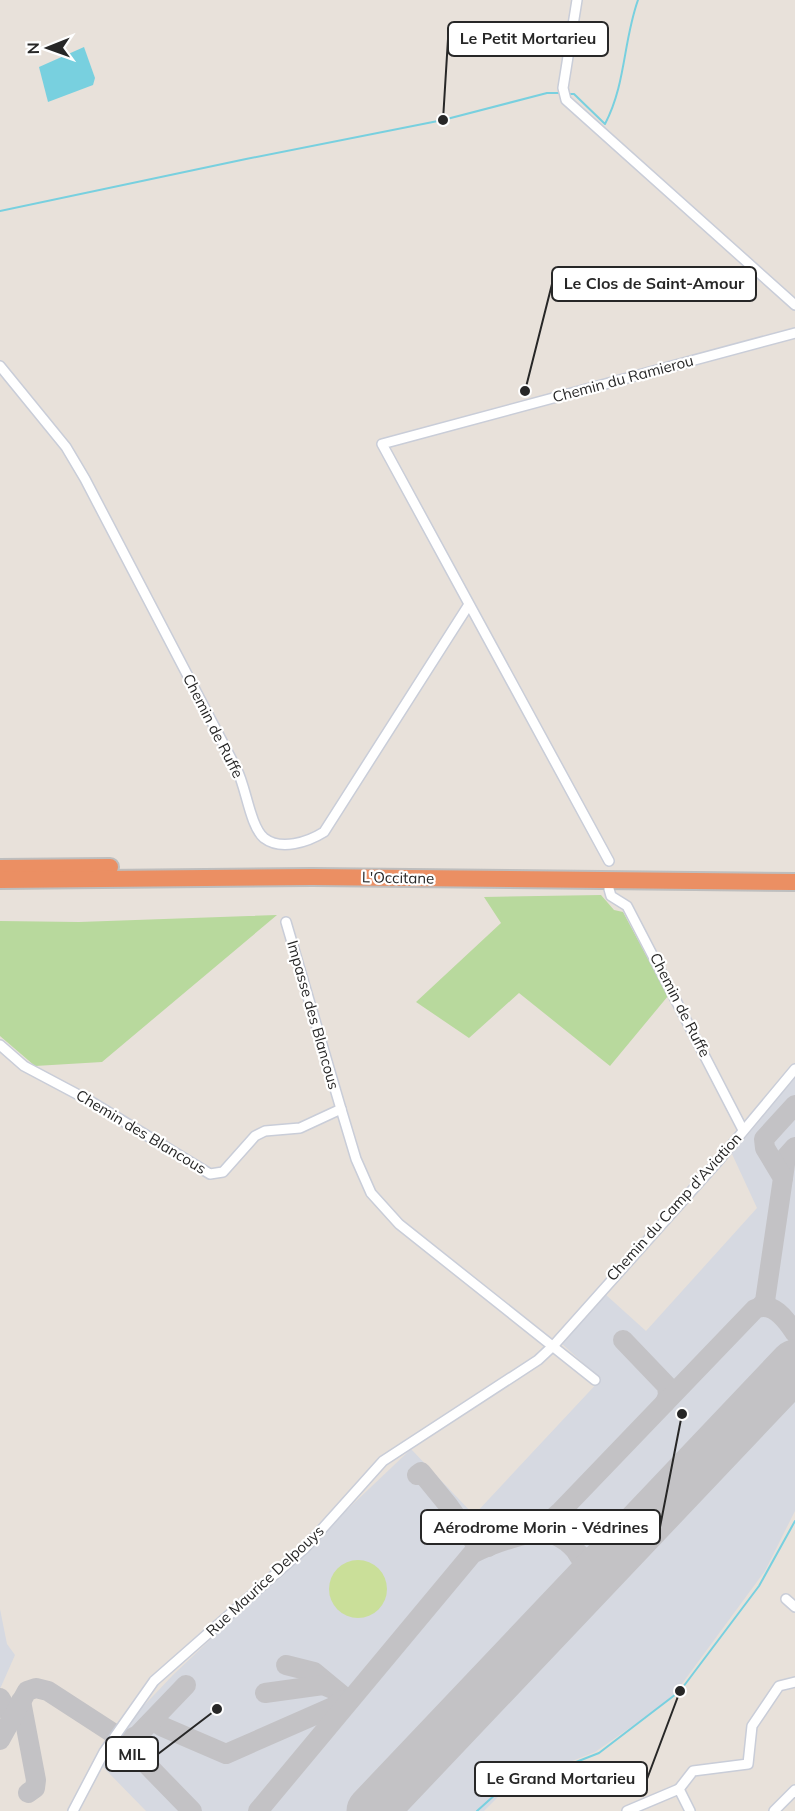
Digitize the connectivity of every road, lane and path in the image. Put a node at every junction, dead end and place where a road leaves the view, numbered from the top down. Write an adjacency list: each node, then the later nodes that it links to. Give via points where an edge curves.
1 (577, 0): 2 (street, via 563,88 566,100)
2 (795, 305)
3 (795, 333): 5 (street, Chemin du Ramierou, via 382,444)
4 (0, 366): 5 (street, Chemin de Ruffe, via 66,447 85,479 239,774 258,830 269,841 301,843 324,832)
5 (468, 606): 6 (street)
6 (609, 861)
7 (795, 871): 8 (highway, L'Occitane, via 35,867)
8 (2, 875): 9 (highway, L'Occitane)
9 (795, 882)
10 (609, 889): 15 (street, Chemin de Ruffe, via 611,896 627,906 641,931)
11 (286, 922): 14 (street, Impasse des Blancous)
12 (0, 1045): 14 (street, Chemin des Blancous, via 24,1066 210,1174 224,1172 255,1136 265,1131 300,1128)
13 (795, 1069): 15 (street, Chemin du Camp d'Aviation)
14 (341, 1109): 16 (street, via 371,1193 399,1224)
15 (743, 1130): 16 (street, Chemin du Camp d'Aviation)
16 (554, 1345): 17 (street); 23 (street, Rue Maurice Delpouys, via 538,1360 383,1461 305,1548 154,1681 104,1752)
17 (595, 1380)
18 (786, 1599): 19 (street)
19 (795, 1607)
20 (795, 1682): 21 (street, via 779,1686 752,1726 748,1764 693,1771)
21 (679, 1789): 24 (street); 25 (street)
22 (795, 1790): 26 (street)
23 (74, 1811)
24 (627, 1811)
25 (690, 1811)
26 (774, 1811)

